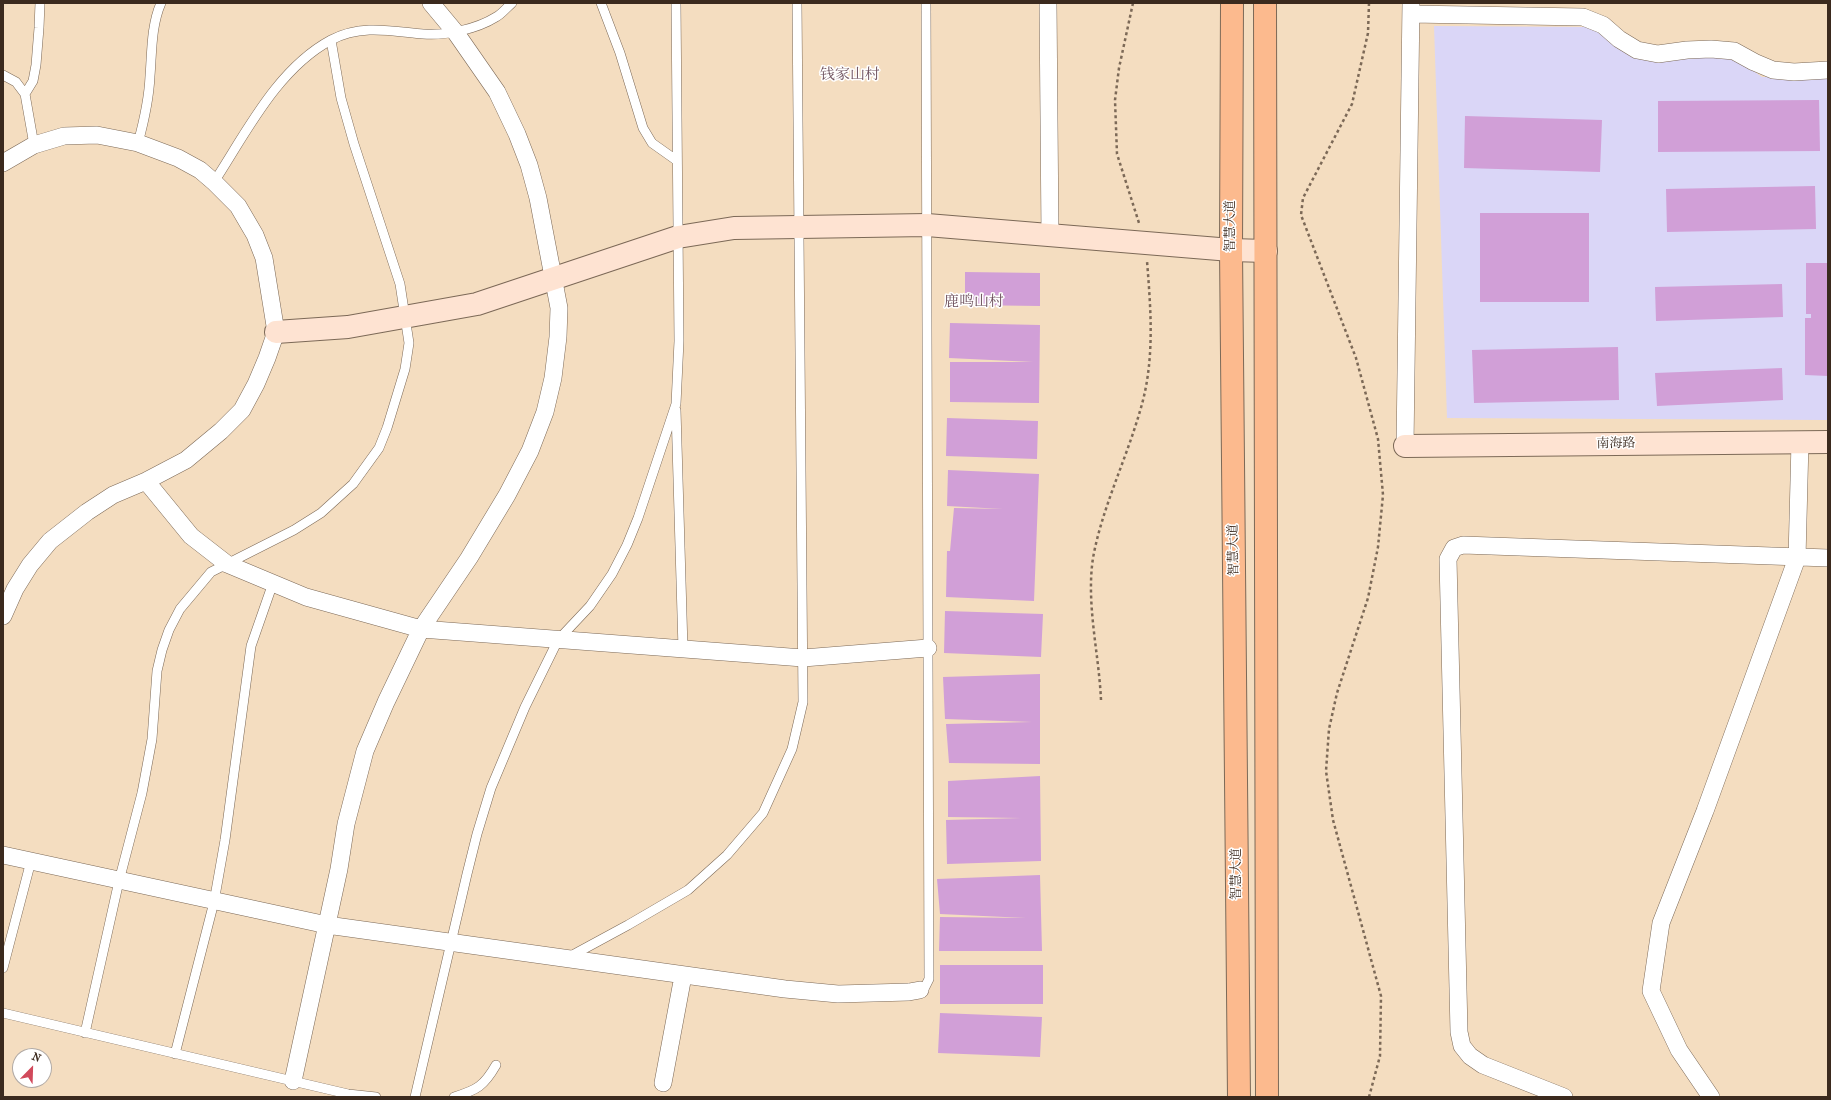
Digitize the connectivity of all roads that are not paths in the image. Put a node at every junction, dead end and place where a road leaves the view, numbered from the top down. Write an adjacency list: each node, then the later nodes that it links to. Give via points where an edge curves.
1 (40, 3): 17 (lane, via 36,65 33,81)
2 (161, 3): 18 (lane, via 151,52 147,108)
3 (431, 3): 13 (street)
4 (512, 3): 13 (lane, via 496,17)
5 (601, 3): 20 (lane, via 620,53 643,128 652,144)
6 (676, 3): 20 (lane)
7 (797, 3): 24 (lane)
8 (926, 3): 23 (lane)
9 (1048, 3): 25 (street)
10 (1232, 3): 27 (main road, 智慧大道)
11 (1266, 3): 28 (main road)
12 (1411, 9): 15 (street, via 1583,17 1602,25 1637,50 1658,54 1693,50 1734,51 1773,70); 35 (street)
13 (456, 33): 14 (lane, via 424,34 374,29 355,31); 29 (street, via 497,92 517,134 538,198)
14 (331, 40): 22 (lane, via 299,63 285,77); 30 (lane, via 341,98 400,284)
15 (1828, 70)
16 (3, 75): 17 (lane, via 16,82)
17 (25, 94): 19 (lane)
18 (138, 143): 19 (street, via 97,135 64,136); 22 (street, via 178,158 200,170)
19 (34, 145): 21 (street)
20 (676, 160): 26 (lane)
21 (3, 163)
22 (214, 182): 31 (street, via 238,206 255,234 264,258)
23 (927, 224): 24 (street); 25 (street); 44 (lane)
24 (799, 227): 26 (street, via 734,228); 46 (lane)
25 (1050, 235): 27 (street)
26 (678, 237): 29 (street); 32 (lane, via 679,341)
27 (1231, 250): 28 (street); 66 (main road, 智慧大道)
28 (1266, 250): 67 (main road)
29 (553, 278): 30 (street, via 477,304); 42 (street, via 559,308 558,337 553,378 545,412 530,451 507,495 469,558)
30 (406, 317): 31 (street, via 348,326); 39 (lane, via 409,343 405,369 379,448 352,484 321,513 268,544)
31 (276, 332): 36 (street, via 256,384 242,410 186,460)
32 (676, 404): 43 (lane, via 627,545 612,574 590,606); 45 (lane)
33 (1800, 442): 34 (street, 南海路); 35 (street, 南海路); 37 (street)
34 (1828, 442)
35 (1405, 446)
36 (146, 481): 39 (street, via 191,536); 41 (street, via 113,495 50,541 15,589)
37 (1797, 558): 38 (street); 68 (street, via 1463,545 1454,548 1448,559 1459,1032 1462,1046 1470,1056 1483,1065); 69 (street, via 1705,811 1660,923 1651,991 1679,1050)
38 (1828, 558)
39 (226, 564): 40 (street); 49 (lane, via 211,572 180,609 162,650 157,671 152,739 142,793)
40 (273, 583): 42 (street, via 306,597); 50 (lane, via 251,646 225,840)
41 (3, 616)
42 (421, 629): 43 (street); 51 (street, via 365,751 346,824)
43 (558, 640): 45 (street); 52 (lane, via 525,707 491,788 477,834)
44 (928, 648): 46 (street); 56 (lane, via 929,979)
45 (683, 649): 46 (street)
46 (803, 658): 53 (lane, via 804,702 792,749 763,813 727,855 688,890)
47 (3, 855): 48 (street)
48 (32, 861): 49 (street); 54 (lane)
49 (119, 881): 50 (street); 58 (lane)
50 (214, 902): 51 (street); 59 (lane)
51 (327, 926): 52 (street); 61 (street)
52 (452, 942): 53 (street); 64 (lane)
53 (566, 958): 55 (street)
54 (3, 968)
55 (683, 976): 56 (street, via 838,994); 62 (street)
56 (920, 990)
57 (3, 1013): 58 (lane)
58 (84, 1033): 59 (lane)
59 (175, 1054): 61 (lane)
60 (496, 1065): 65 (lane, via 489,1077 475,1090)
61 (293, 1081): 63 (lane, via 348,1094)
62 (663, 1083)
63 (376, 1097)
64 (415, 1097)
65 (454, 1097)
66 (1238, 1097)
67 (1267, 1097)
68 (1564, 1097)
69 (1711, 1097)

